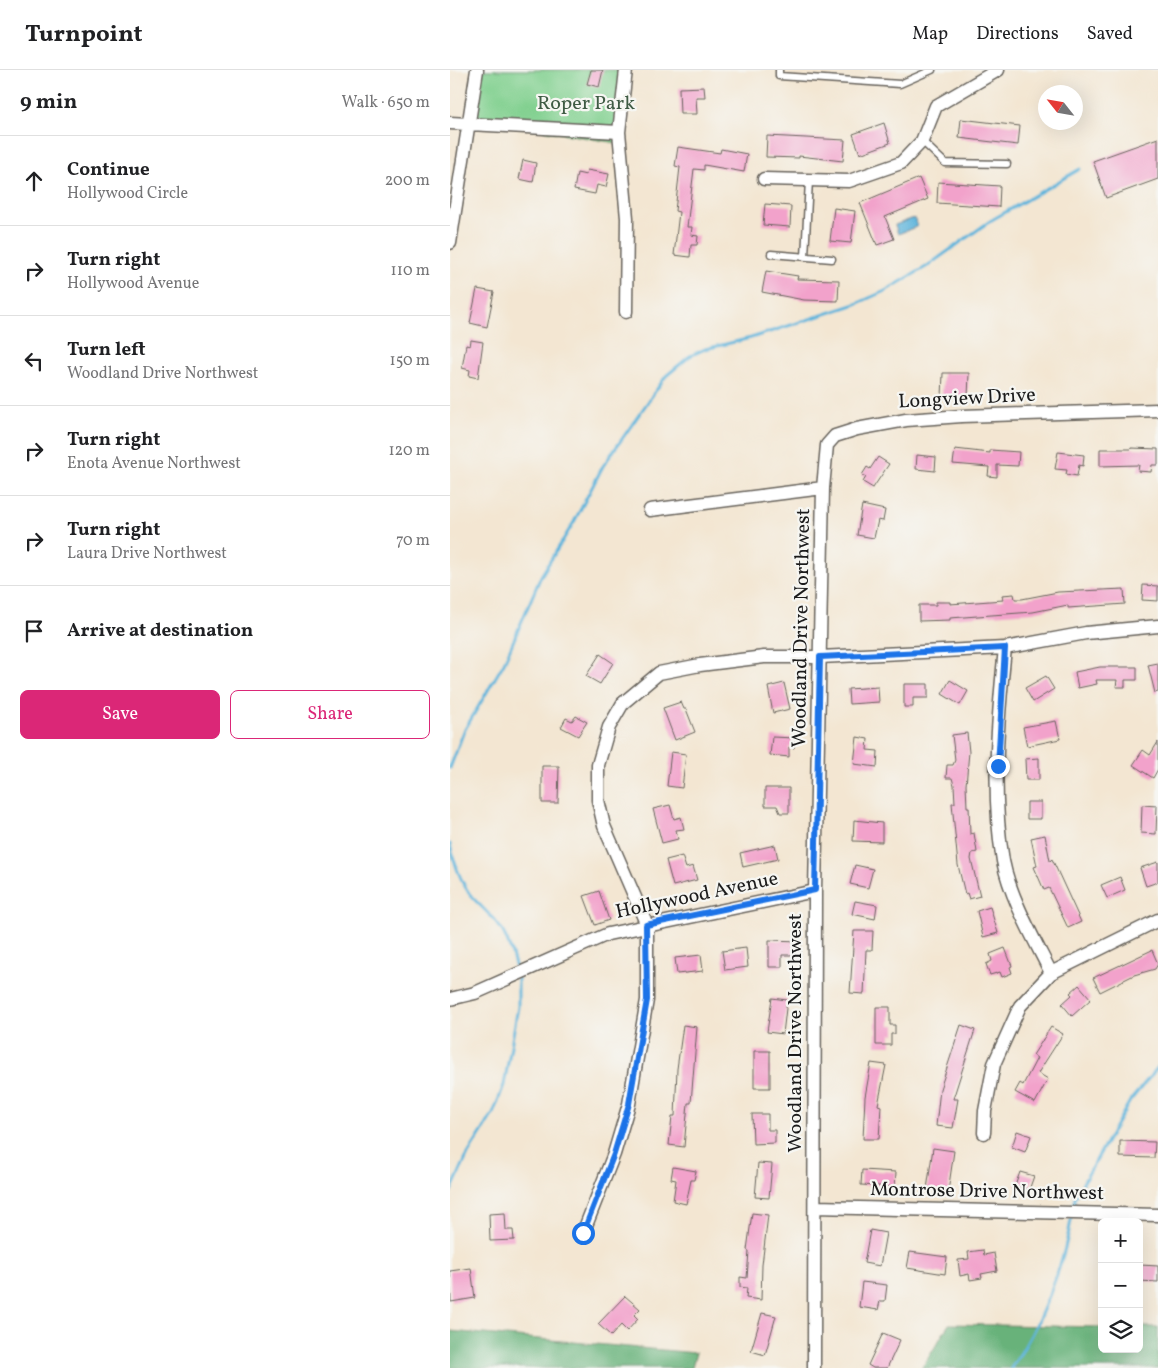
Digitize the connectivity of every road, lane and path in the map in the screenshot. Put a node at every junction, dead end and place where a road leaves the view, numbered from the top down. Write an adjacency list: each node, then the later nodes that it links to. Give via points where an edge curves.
1 (477, 70): 7 (street)
2 (626, 70): 8 (street)
3 (779, 70): 4 (lane, via 779,76 900,84)
4 (932, 70)
5 (998, 70): 9 (street, via 936,106)
6 (450, 123): 7 (street)
7 (467, 123): 8 (street); 13 (street)
8 (619, 132): 17 (street, via 627,218)
9 (922, 141): 10 (lane, via 945,162); 12 (street, via 901,162 849,181)
10 (1007, 164)
11 (764, 179): 12 (street)
12 (809, 180): 15 (lane)
13 (450, 243)
14 (771, 254): 15 (lane)
15 (805, 257): 16 (lane)
16 (832, 260)
17 (626, 312)
18 (1158, 410): 19 (street, Longview Drive, via 962,416 906,420 857,429 835,436 826,445)
19 (823, 488): 20 (street); 23 (street, Woodland Drive Northwest)
20 (650, 510)
21 (1158, 626): 22 (street, via 1086,633)
22 (1005, 648): 23 (street); 27 (street, via 998,766 999,826 1004,862 1024,921)
23 (820, 657): 24 (street, Woodland Drive Northwest); 26 (street, via 764,657 660,673 623,703 609,727 598,764 598,800 604,826)
24 (815, 890): 26 (street, Hollywood Avenue); 30 (street, Woodland Drive Northwest)
25 (1158, 920): 27 (street)
26 (646, 925): 28 (street, Hollywood Avenue, via 608,934 475,993); 32 (street, via 647,1000 629,1104 614,1154)
27 (1051, 972): 29 (street, via 1020,1006 1003,1039 994,1064)
28 (450, 999)
29 (984, 1133)
30 (816, 1207): 31 (street, Montrose Drive Northwest); 33 (street, Woodland Drive Northwest)
31 (1158, 1215)
32 (583, 1233)
33 (814, 1368)

